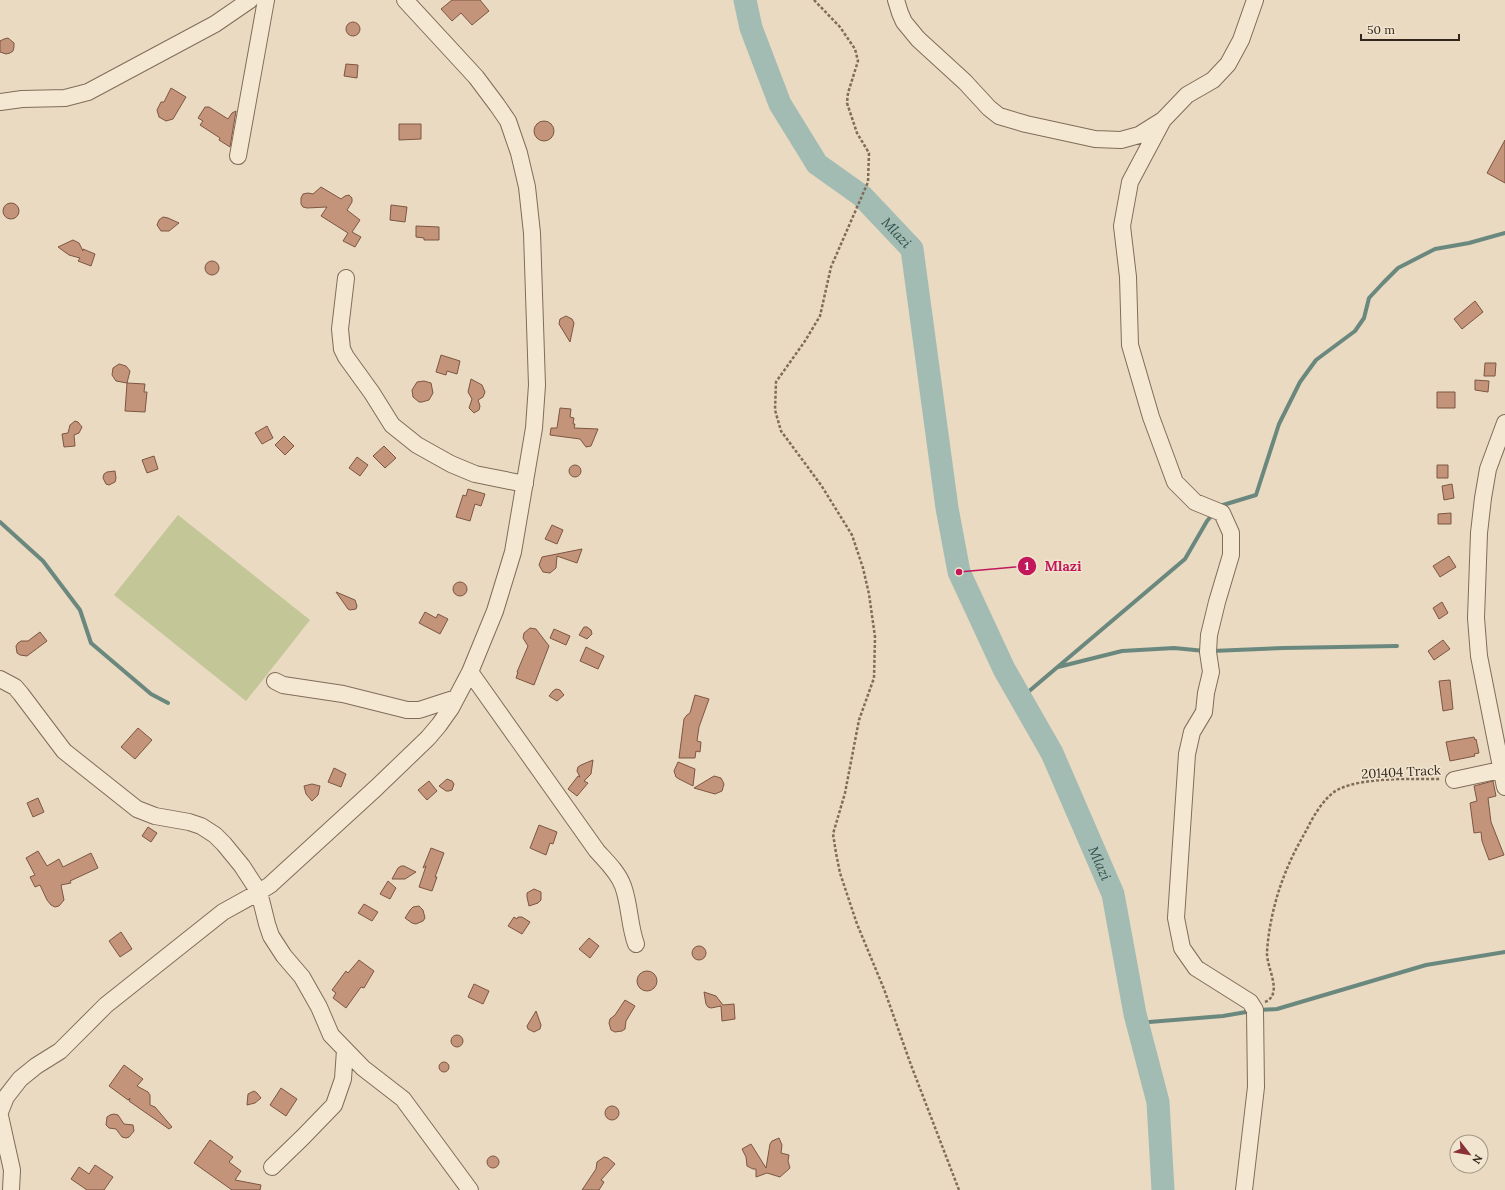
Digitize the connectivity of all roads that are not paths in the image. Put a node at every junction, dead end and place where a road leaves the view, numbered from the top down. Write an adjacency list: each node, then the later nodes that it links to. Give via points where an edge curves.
1 (250, 0): 6 (street, via 215,24 88,92 65,98)
2 (266, 0): 8 (street)
3 (405, 0): 11 (street, via 480,82 508,121 519,153 527,187 532,233 537,378 534,428)
4 (896, 0): 7 (street, via 904,22 918,39 999,116 1095,139 1121,140 1139,135)
5 (1255, 0): 7 (street, via 1241,40 1228,64 1213,80 1188,95)
6 (0, 102)
7 (1163, 120): 27 (street, via 1130,182 1122,226 1128,277 1130,345 1151,417 1175,482 1195,502 1222,513 1231,533 1231,555 1209,635 1211,672 1204,712 1192,732 1187,754 1176,918 1182,948 1196,968 1250,1002 1255,1010 1256,1088)
8 (238, 156)
9 (346, 278): 11 (street, via 340,330 342,349 392,425 417,445 452,464 476,474)
10 (1505, 423): 16 (street, via 1488,469 1482,498 1476,618 1479,656)
11 (525, 484): 12 (street, via 513,552 495,611)
12 (470, 672): 15 (street); 20 (street, via 596,851 611,866 623,885)
13 (0, 679): 19 (street, via 15,687 64,751 138,809 155,816 201,826 215,835)
14 (276, 680): 15 (street, via 284,685 343,694 407,710 419,710)
15 (456, 698): 19 (street, via 440,725 428,738 328,833)
16 (1504, 770): 17 (street); 18 (street)
17 (1454, 780)
18 (1505, 787)
19 (260, 892): 21 (street, via 267,924 276,945 302,977 331,1035); 22 (street, via 223,912 106,1005 60,1051 20,1079 6,1097)
20 (636, 944)
21 (345, 1050): 24 (street, via 343,1079 334,1105); 26 (street, via 403,1100)
22 (0, 1112)
23 (0, 1116): 25 (street, via 12,1170)
24 (272, 1167)
25 (11, 1190)
26 (470, 1190)
27 (1244, 1190)

